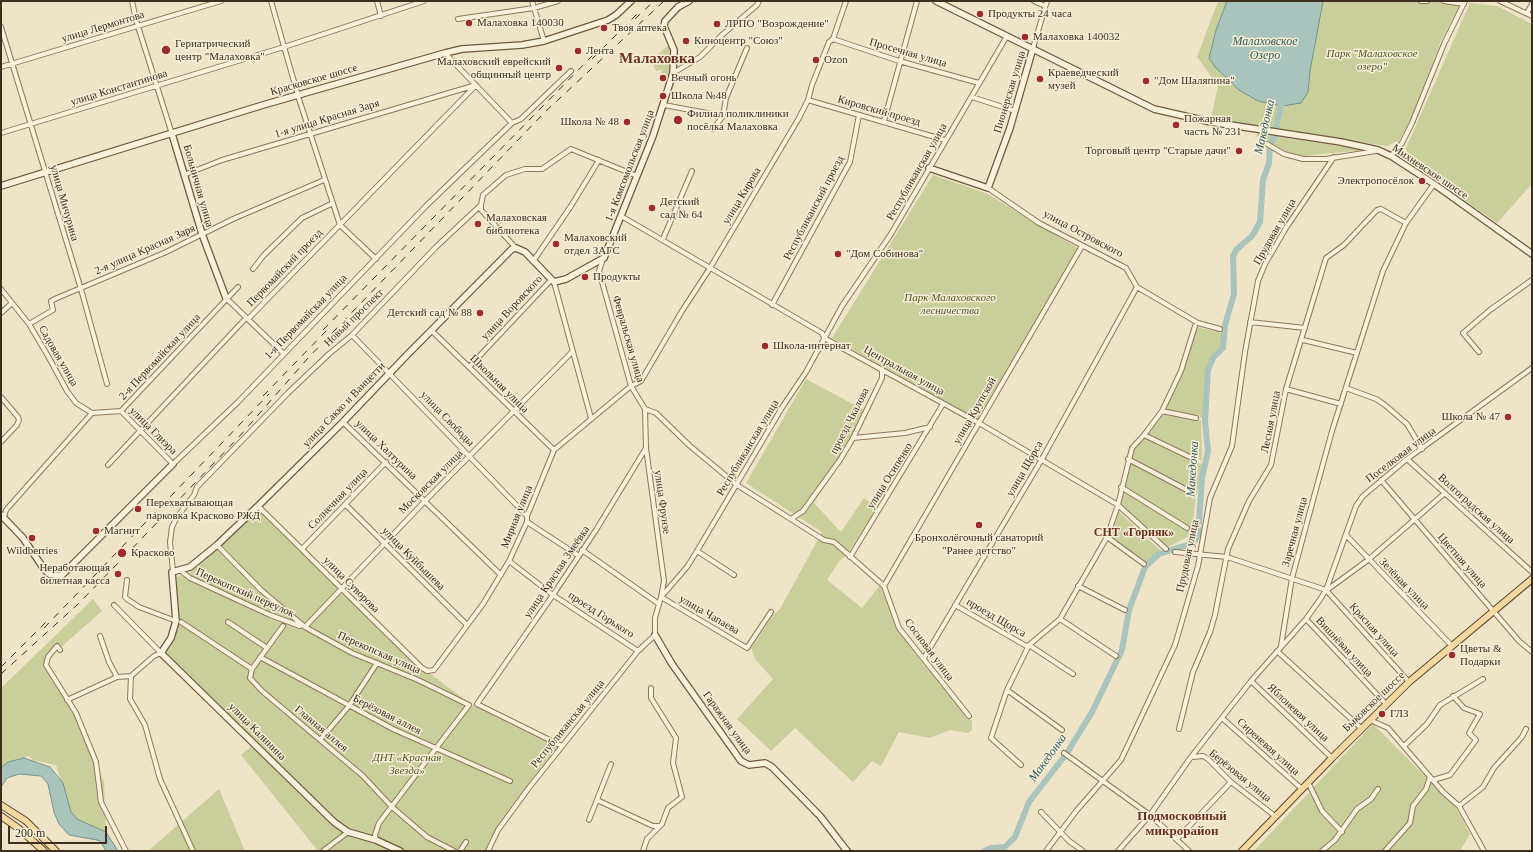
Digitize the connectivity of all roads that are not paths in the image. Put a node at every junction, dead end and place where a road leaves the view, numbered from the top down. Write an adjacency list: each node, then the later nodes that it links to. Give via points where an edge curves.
1 (132, 1): 29 (street, Больничная улица)
2 (221, 1): 29 (street, улица Лермонтова)
3 (271, 1): 34 (street)
4 (377, 1): 26 (street)
5 (424, 1): 26 (street, улица Константинова)
6 (532, 1): 24 (street)
7 (558, 1): 24 (street)
8 (631, 1): 33 (main road, Красковское шоссе, via 608,20)
9 (682, 1): 23 (street)
10 (689, 1): 23 (main road)
11 (759, 1): 42 (street, via 700,57)
12 (846, 1): 32 (street, улица Кирова)
13 (917, 1): 38 (street)
14 (936, 1): 31 (main road, Михневское шоссе)
15 (1034, 1): 21 (street)
16 (1421, 1): 17 (street)
17 (1427, 1)
18 (1444, 1): 20 (street)
19 (1500, 1): 25 (street)
20 (1464, 2): 63 (street, via 1444,44 1415,119 1402,143)
21 (1046, 3): 36 (street, Пионерская улица)
22 (1532, 4): 25 (street)
23 (678, 7): 42 (main road, 1-я Комсомольская улица, via 664,23 674,50)
24 (534, 8): 28 (street); 33 (street)
25 (1527, 13): 27 (street)
26 (381, 16): 34 (street, улица Константинова)
27 (1532, 16)
28 (458, 19)
29 (137, 26): 39 (street, улица Лермонтова); 45 (street, Больничная улица)
30 (1, 27): 39 (street, улица Мичурина)
31 (1007, 36): 36 (main road, Михневское шоссе); 43 (street, Республиканская улица)
32 (833, 39): 38 (street, Просечная улица); 48 (street, улица Кирова, via 826,49)
33 (544, 41): 37 (main road, Красковское шоссе)
34 (284, 47): 45 (street, улица Константинова); 46 (street)
35 (747, 48): 52 (street, via 726,98)
36 (1034, 48): 50 (main road, Пионерская улица); 62 (main road, Михневское шоссе, via 1154,109 1211,122)
37 (445, 53): 44 (street); 46 (main road, Красковское шоссе)
38 (899, 61): 43 (street, Просечная улица); 53 (street)
39 (12, 64): 40 (street, улица Лермонтова); 55 (street, улица Мичурина)
40 (1, 67)
41 (571, 71): 54 (street, 1-я Первомайская улица, via 521,119)
42 (673, 73): 49 (main road, 1-я Комсомольская улица)
43 (979, 83): 47 (street, Республиканская улица)
44 (476, 85): 54 (street); 59 (street, 1-я улица Красная Заря); 79 (street, Первомайский проезд)
45 (157, 86): 55 (street, улица Константинова); 58 (street, Больничная улица)
46 (298, 95): 58 (main road, Красковское шоссе); 59 (street)
47 (972, 97): 50 (street); 60 (street, Республиканская улица)
48 (808, 100): 51 (street, Кировский проезд); 89 (street, улица Кирова)
49 (664, 105): 52 (street); 70 (main road, 1-я Комсомольская улица)
50 (1015, 111): 74 (main road, Пионерская улица)
51 (859, 115): 53 (street, Кировский проезд); 100 (street, Республиканский проезд, via 850,162)
52 (723, 116): 56 (street)
53 (884, 122): 60 (street, Кировский проезд)
54 (512, 123): 86 (street, 1-я Первомайская улица, via 426,206)
55 (31, 124): 57 (street, улица Константинова); 68 (street, улица Мичурина)
56 (713, 130)
57 (1, 133)
58 (172, 134): 68 (main road, Красковское шоссе); 69 (main road, Больничная улица)
59 (310, 134): 69 (street, 1-я улица Красная Заря, via 222,160); 71 (street)
60 (945, 140): 66 (street, Республиканская улица)
61 (1267, 144): 64 (street, via 1284,154 1303,159)
62 (1378, 150): 63 (main road, Михневское шоссе); 64 (street)
63 (1391, 156): 72 (main road, Михневское шоссе)
64 (1334, 157): 103 (street, Прудовая улица, via 1298,208 1265,264 1256,288)
65 (598, 160): 70 (street); 76 (street, Новый проспект, via 571,149 542,169 525,169 506,175 483,196); 87 (street, via 571,206)
66 (928, 168): 74 (main road, улица Островского); 110 (street, Республиканская улица, via 891,234 842,306)
67 (692, 171): 81 (street)
68 (47, 173): 73 (main road, Красковское шоссе); 97 (street, улица Мичурина, via 56,210)
69 (184, 175): 80 (main road, Больничная улица)
70 (637, 176): 77 (main road, 1-я Комсомольская улица)
71 (324, 180): 75 (street); 80 (street, 2-я улица Красная Заря)
72 (1434, 184): 78 (street, Заречная улица); 84 (main road, Михневское шоссе)
73 (1, 186)
74 (988, 188): 82 (street, улица Островского, via 1038,223)
75 (333, 203): 79 (street); 90 (street, via 302,218)
76 (481, 205): 83 (street, via 481,210); 109 (street, Новый проспект, via 436,247)
77 (621, 216): 81 (street, Центральная улица); 85 (main road, 1-я Комсомольская улица)
78 (1406, 224): 106 (street, Лесная улица, via 1381,208 1344,245 1326,258); 114 (street, Заречная улица, via 1383,271)
79 (340, 225): 86 (street); 102 (street, Первомайский проезд, via 249,318)
80 (202, 234): 97 (street, 2-я улица Красная Заря); 98 (main road, Больничная улица)
81 (663, 240): 89 (street, Центральная улица)
82 (1082, 246): 95 (street, улица Островского, via 1126,268); 135 (street, улица Крупской)
83 (516, 248): 87 (main road); 108 (main road, улица Сакко и Ванцетти, via 506,254)
84 (1532, 254)
85 (604, 258): 88 (main road); 91 (street)
86 (376, 259): 115 (street, 1-я Первомайская улица)
87 (534, 260): 93 (main road)
88 (588, 266): 91 (street); 93 (main road, via 566,279)
89 (710, 268): 100 (street, Центральная улица); 121 (street, улица Кирова, via 641,381)
90 (253, 269)
91 (598, 271): 121 (street, Февральская улица)
92 (1532, 280): 113 (street, via 1463,333)
93 (553, 281): 112 (street); 116 (street, улица Воровского)
94 (238, 287): 98 (street, 2-я Первомайская улица)
95 (1137, 287): 107 (street, улица Островского, via 1198,323); 146 (street, улица Щорса)
96 (1, 289): 99 (street, Садовая улица)
97 (82, 289): 104 (street, 2-я улица Красная Заря, via 51,301 53,310); 120 (street, улица Мичурина)
98 (226, 298): 102 (street, Больничная улица); 128 (street, 2-я Первомайская улица)
99 (12, 303): 101 (street); 104 (street, Садовая улица)
100 (772, 304): 110 (street, Центральная улица, via 822,333)
101 (1, 313)
102 (246, 318): 115 (street, Больничная улица); 137 (street, Первомайский проезд)
103 (1250, 322): 106 (street); 176 (street, Прудовая улица, via 1232,446 1210,498)
104 (29, 324): 131 (street, Садовая улица, via 67,391 76,403)
105 (1195, 326): 129 (street, via 1180,371)
106 (1305, 328): 111 (street, Лесная улица)
107 (1220, 329)
108 (431, 330): 116 (street, Школьная улица); 119 (main road, улица Сакко и Ванцетти)
109 (352, 335): 119 (street, улица Свободы); 183 (street, Новый проспект, via 288,393 197,487 172,526 170,542)
110 (824, 338): 118 (street, Центральная улица); 153 (street, Республиканская улица)
111 (1303, 340): 114 (street); 123 (street, Лесная улица)
112 (572, 352): 130 (street, Московская улица); 132 (street)
113 (1479, 352)
114 (1357, 353): 122 (street, Заречная улица)
115 (284, 354): 150 (street, 1-я Первомайская улица)
116 (470, 366): 130 (street, Школьная улица)
117 (1532, 368): 142 (street, Поселковая улица)
118 (882, 369): 125 (street, Центральная улица); 139 (street, проезд Чкалова, via 882,378)
119 (391, 373): 134 (main road, улица Сакко и Ванцетти); 144 (street, улица Свободы)
120 (107, 384)
121 (630, 386): 127 (street, Февральская улица); 132 (street, Мирная улица)
122 (1346, 388): 126 (street, Заречная улица); 142 (street, via 1385,405 1407,424)
123 (1286, 390): 126 (street); 179 (street, Лесная улица, via 1271,465 1249,501)
124 (1, 397): 140 (street, via 19,420)
125 (943, 404): 135 (street, Центральная улица); 136 (street, улица Осипенко)
126 (1341, 404): 188 (street, Заречная улица)
127 (645, 409): 141 (street, улица Фрунзе); 153 (street, Февральская улица, via 656,413 690,446)
128 (121, 411): 131 (street, 2-я Первомайская улица); 137 (street, улица Глиэра)
129 (1162, 411): 133 (street); 138 (street)
130 (514, 412): 143 (street, Школьная улица); 144 (street, Московская улица)
131 (92, 413): 161 (street)
132 (591, 418): 143 (street, Мирная улица)
133 (1196, 418)
134 (343, 422): 149 (street, улица Халтурина); 160 (main road, улица Сакко и Ванцетти)
135 (979, 423): 146 (street, Центральная улица); 191 (street, улица Крупской)
136 (930, 427): 139 (street, via 904,433); 178 (street, улица Осипенко)
137 (140, 431): 150 (street, улица Глиэра); 151 (street, Первомайский проезд)
138 (1144, 435): 145 (street); 147 (street, via 1132,448)
139 (853, 438): 163 (street, проезд Чкалова, via 803,511)
140 (1, 442)
141 (646, 448): 173 (street, улица Красная Змеёвка); 196 (street, улица Фрунзе, via 663,569)
142 (1422, 449): 148 (street, Поселковая улица)
143 (554, 450): 162 (street, Мирная улица)
144 (470, 456): 157 (street, Московская улица); 162 (street, улица Свободы)
145 (1192, 458)
146 (1042, 459): 159 (street, Центральная улица); 199 (street, улица Щорса)
147 (1128, 459): 154 (street); 155 (street)
148 (1407, 459): 152 (street, Поселковая улица); 156 (street, Волгоградская улица)
149 (386, 462): 157 (street, улица Халтурина); 158 (street, Солнечная улица)
150 (173, 464): 161 (main road, 1-я Первомайская улица, via 61,576 44,569 23,538)
151 (108, 465)
152 (1381, 480): 164 (street, Цветная улица); 167 (street, Поселковая улица, via 1356,506)
153 (738, 485): 163 (street, Февральская улица); 174 (street, Республиканская улица)
154 (1121, 487): 159 (street); 166 (street)
155 (1187, 490)
156 (1445, 493): 164 (street); 185 (street, Волгоградская улица)
157 (426, 500): 169 (street, Московская улица); 186 (street, улица Халтурина)
158 (346, 505): 169 (street, улица Куйбышева); 171 (street, Солнечная улица)
159 (1118, 505): 168 (street); 172 (street, Центральная улица)
160 (258, 506): 170 (main road, улица Сакко и Ванцетти); 171 (street, улица Суворова)
161 (2, 515)
162 (527, 516): 165 (street, Мирная улица)
163 (791, 519): 178 (street, Сосновая улица, via 824,540 834,542)
164 (1414, 520): 180 (street); 201 (street, Цветная улица)
165 (527, 522): 177 (street); 181 (street, Мирная улица)
166 (1187, 528)
167 (1346, 535): 180 (street, Зелёная улица); 194 (street, Поселковая улица)
168 (1107, 537): 182 (street); 192 (street)
169 (384, 543): 193 (street, Московская улица); 207 (street, улица Куйбышева)
170 (217, 545): 184 (main road, улица Сакко и Ванцетти, via 190,567); 209 (street, Перекопская улица, via 267,595)
171 (303, 548): 193 (street, улица Суворова)
172 (1166, 549)
173 (582, 550): 177 (street, улица Красная Змеёвка); 197 (street)
174 (697, 551): 187 (street); 196 (street, Республиканская улица)
175 (1175, 552): 176 (street)
176 (1200, 553): 179 (street); 257 (street, Прудовая улица, via 1175,645 1121,760)
177 (579, 556): 195 (street, улица Красная Змеёвка)
178 (850, 557): 191 (street, Сосновая улица)
179 (1227, 557): 188 (street); 243 (street, Лесная улица, via 1213,621 1193,672)
180 (1368, 560): 194 (street); 212 (street, Зелёная улица)
181 (508, 561): 186 (street, Мирная улица); 195 (street, проезд Горького)
182 (1144, 564)
183 (173, 571): 184 (main road); 205 (main road, via 171,576)
184 (181, 571): 209 (street, Перекопский переулок, via 190,578 270,615)
185 (1532, 572)
186 (501, 575): 207 (street, Мирная улица)
187 (734, 575)
188 (1292, 578): 194 (street); 214 (street, Заречная улица)
189 (1532, 579): 201 (main road, Быковское шоссе)
190 (127, 580): 205 (street, via 127,599 139,607)
191 (884, 586): 223 (street, Сосновая улица, via 899,628)
192 (1078, 586): 200 (street); 203 (street)
193 (340, 588): 209 (street, Московская улица); 226 (street, улица Суворова, via 421,667 427,671)
194 (1326, 590): 204 (street, Поселковая улица); 232 (street, Красная улица)
195 (553, 595): 217 (street, проезд Горького); 247 (street, улица Красная Змеёвка, via 477,704)
196 (661, 597): 197 (street, Республиканская улица); 202 (street, улица Чапаева, via 747,648)
197 (658, 604): 210 (street, Республиканская улица)
198 (114, 605): 220 (street, улица Калинина)
199 (955, 605): 213 (street, проезд Щорса); 223 (street, улица Щорса)
200 (1125, 610)
201 (1492, 610): 212 (main road, Быковское шоссе); 219 (street, Цветная улица)
202 (771, 612)
203 (1060, 619): 213 (street); 221 (street)
204 (1306, 620): 214 (street, Поселковая улица); 237 (street, Вишнёвая улица)
205 (178, 621): 220 (main road); 225 (street)
206 (228, 622): 215 (street)
207 (467, 625): 226 (street, Мирная улица)
208 (283, 626): 215 (street)
209 (305, 627): 224 (street, Перекопская улица, via 352,653)
210 (655, 635): 217 (street, Республиканская улица); 288 (main road, Гаражная улица, via 672,664 741,761 749,765 765,763 772,767 820,816)
211 (100, 636): 229 (street)
212 (1451, 645): 232 (main road, Быковское шоссе)
213 (1028, 646): 227 (street, проезд Щорса); 234 (street)
214 (1281, 647): 218 (street)
215 (267, 648): 222 (street)
216 (60, 650): 236 (street, via 57,646 48,657 46,665)
217 (638, 651): 247 (street, Республиканская улица)
218 (1277, 651): 231 (street); 242 (street)
219 (1532, 652)
220 (161, 653): 228 (street); 272 (main road, улица Калинина, via 318,808)
221 (1116, 656)
222 (260, 657): 225 (street); 238 (street, Берёзовая аллея)
223 (924, 658): 239 (street, Сосновая улица)
224 (378, 663): 238 (street); 249 (street, Перекопская улица, via 469,706)
225 (252, 669): 246 (street, Главная аллея, via 250,678 262,691)
226 (434, 670)
227 (1073, 674)
228 (131, 676): 229 (street); 281 (street, via 130,699 145,725 163,786)
229 (118, 678): 236 (street)
230 (1483, 678): 235 (street)
231 (1251, 682): 240 (street); 252 (street, Яблоневая улица)
232 (1409, 682): 237 (main road, Быковское шоссе)
233 (652, 688): 271 (street, via 651,698 676,738 673,763 682,796 668,808)
234 (1007, 690): 245 (street); 254 (street, via 991,738)
235 (1453, 696): 248 (street, via 1440,705 1427,724); 255 (street, via 1464,708 1480,714 1469,733 1476,740 1450,775)
236 (68, 700): 280 (street, via 96,762 101,802)
237 (1386, 704): 241 (main road, Быковское шоссе)
238 (349, 706): 246 (street); 249 (street, Берёзовая аллея)
239 (970, 716)
240 (1222, 718): 251 (street); 260 (street, Сиреневая улица)
241 (1370, 720): 242 (main road, Быковское шоссе); 248 (street, via 1388,728)
242 (1361, 728): 252 (main road, Быковское шоссе)
243 (1179, 729)
244 (1526, 729): 264 (street, via 1482,787)
245 (1062, 730)
246 (320, 740): 265 (street, Главная аллея, via 363,776)
247 (562, 746): 286 (street, Республиканская улица, via 507,818)
248 (1404, 746): 255 (street)
249 (435, 749): 256 (street, Берёзовая аллея); 265 (street)
250 (1065, 755): 257 (street)
251 (1191, 757): 258 (street, Берёзовая улица, via 1203,756 1208,759); 267 (street)
252 (1332, 758): 259 (main road, Быковское шоссе)
253 (611, 764): 262 (street)
254 (1021, 765)
255 (1432, 778): 264 (street); 295 (street, via 1413,806 1410,823)
256 (510, 781)
257 (1103, 781): 267 (street); 273 (street, Прудовая улица)
258 (1231, 782): 269 (street, Берёзовая улица); 275 (street)
259 (1308, 782): 260 (main road, Быковское шоссе); 274 (street, via 1322,811)
260 (1302, 789): 269 (main road, Быковское шоссе)
261 (1378, 790): 274 (street, via 1357,809)
262 (597, 800): 270 (street); 271 (street, via 653,826)
263 (1, 805): 279 (main road, via 26,820)
264 (1459, 806): 296 (street)
265 (392, 807): 276 (street, via 377,829); 284 (street, Главная аллея, via 427,837)
266 (1041, 812): 273 (street)
267 (1150, 815): 275 (street); 291 (street)
268 (1, 816): 278 (main road)
269 (1275, 816): 293 (main road, Быковское шоссе)
270 (589, 820)
271 (660, 826): 287 (street, via 647,839)
272 (348, 832): 276 (main road, улица Калинина); 282 (street)
273 (1060, 832): 289 (street, Прудовая улица); 290 (street)
274 (1342, 832): 294 (street)
275 (1177, 839): 292 (street)
276 (376, 840): 283 (main road, улица Калинина)
277 (466, 842): 285 (street)
278 (42, 849)
279 (56, 851)
280 (126, 851)
281 (193, 851)
282 (323, 851)
283 (400, 851)
284 (454, 851)
285 (460, 851)
286 (488, 851)
287 (643, 851)
288 (847, 851)
289 (1046, 851)
290 (1083, 851)
291 (1118, 851)
292 (1189, 851)
293 (1242, 851)
294 (1322, 851)
295 (1385, 851)
296 (1484, 851)

